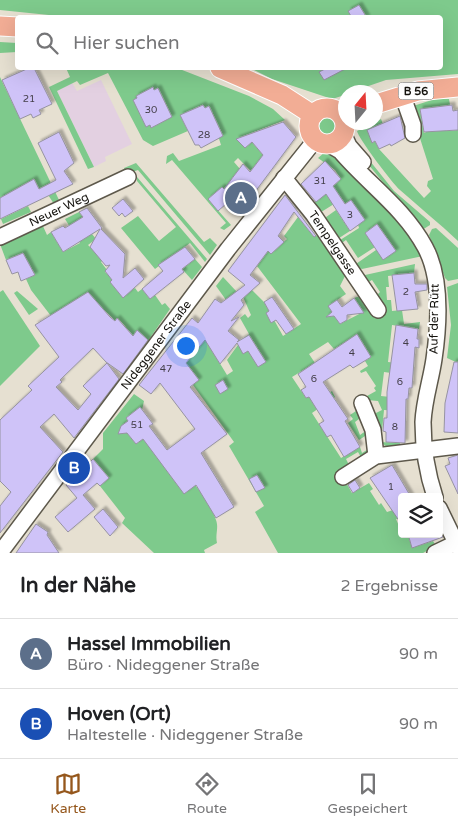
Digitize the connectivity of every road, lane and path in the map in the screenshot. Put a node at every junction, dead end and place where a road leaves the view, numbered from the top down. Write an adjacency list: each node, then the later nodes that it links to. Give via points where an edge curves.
1 (0, 26): 2 (main road)
2 (15, 27)
3 (225, 70): 7 (main road, via 282,95)
4 (458, 87): 5 (main road, B 56)
5 (402, 94): 6 (main road, B 56); 9 (street)
6 (383, 101)
7 (313, 115): 8 (main road, via 309,128); 8 (main road, via 321,109 335,110)
8 (335, 130): 10 (street, Nideggener Straße); 16 (street, Auf der Rütt, via 340,151 408,220 426,248 435,277 436,335 424,410)
9 (413, 134)
10 (284, 178): 13 (street, Tempelgasse, via 313,214); 22 (street, Nideggener Straße)
11 (122, 180): 12 (street, Neuer Weg)
12 (0, 237)
13 (378, 310)
14 (362, 403): 17 (street, via 373,430)
15 (458, 446): 16 (street)
16 (425, 452): 17 (street); 19 (street, Auf der Rütt)
17 (376, 456): 18 (street)
18 (343, 477)
19 (434, 493)
20 (443, 516): 21 (street)
21 (457, 544): 23 (street)
22 (0, 553)
23 (434, 553)

